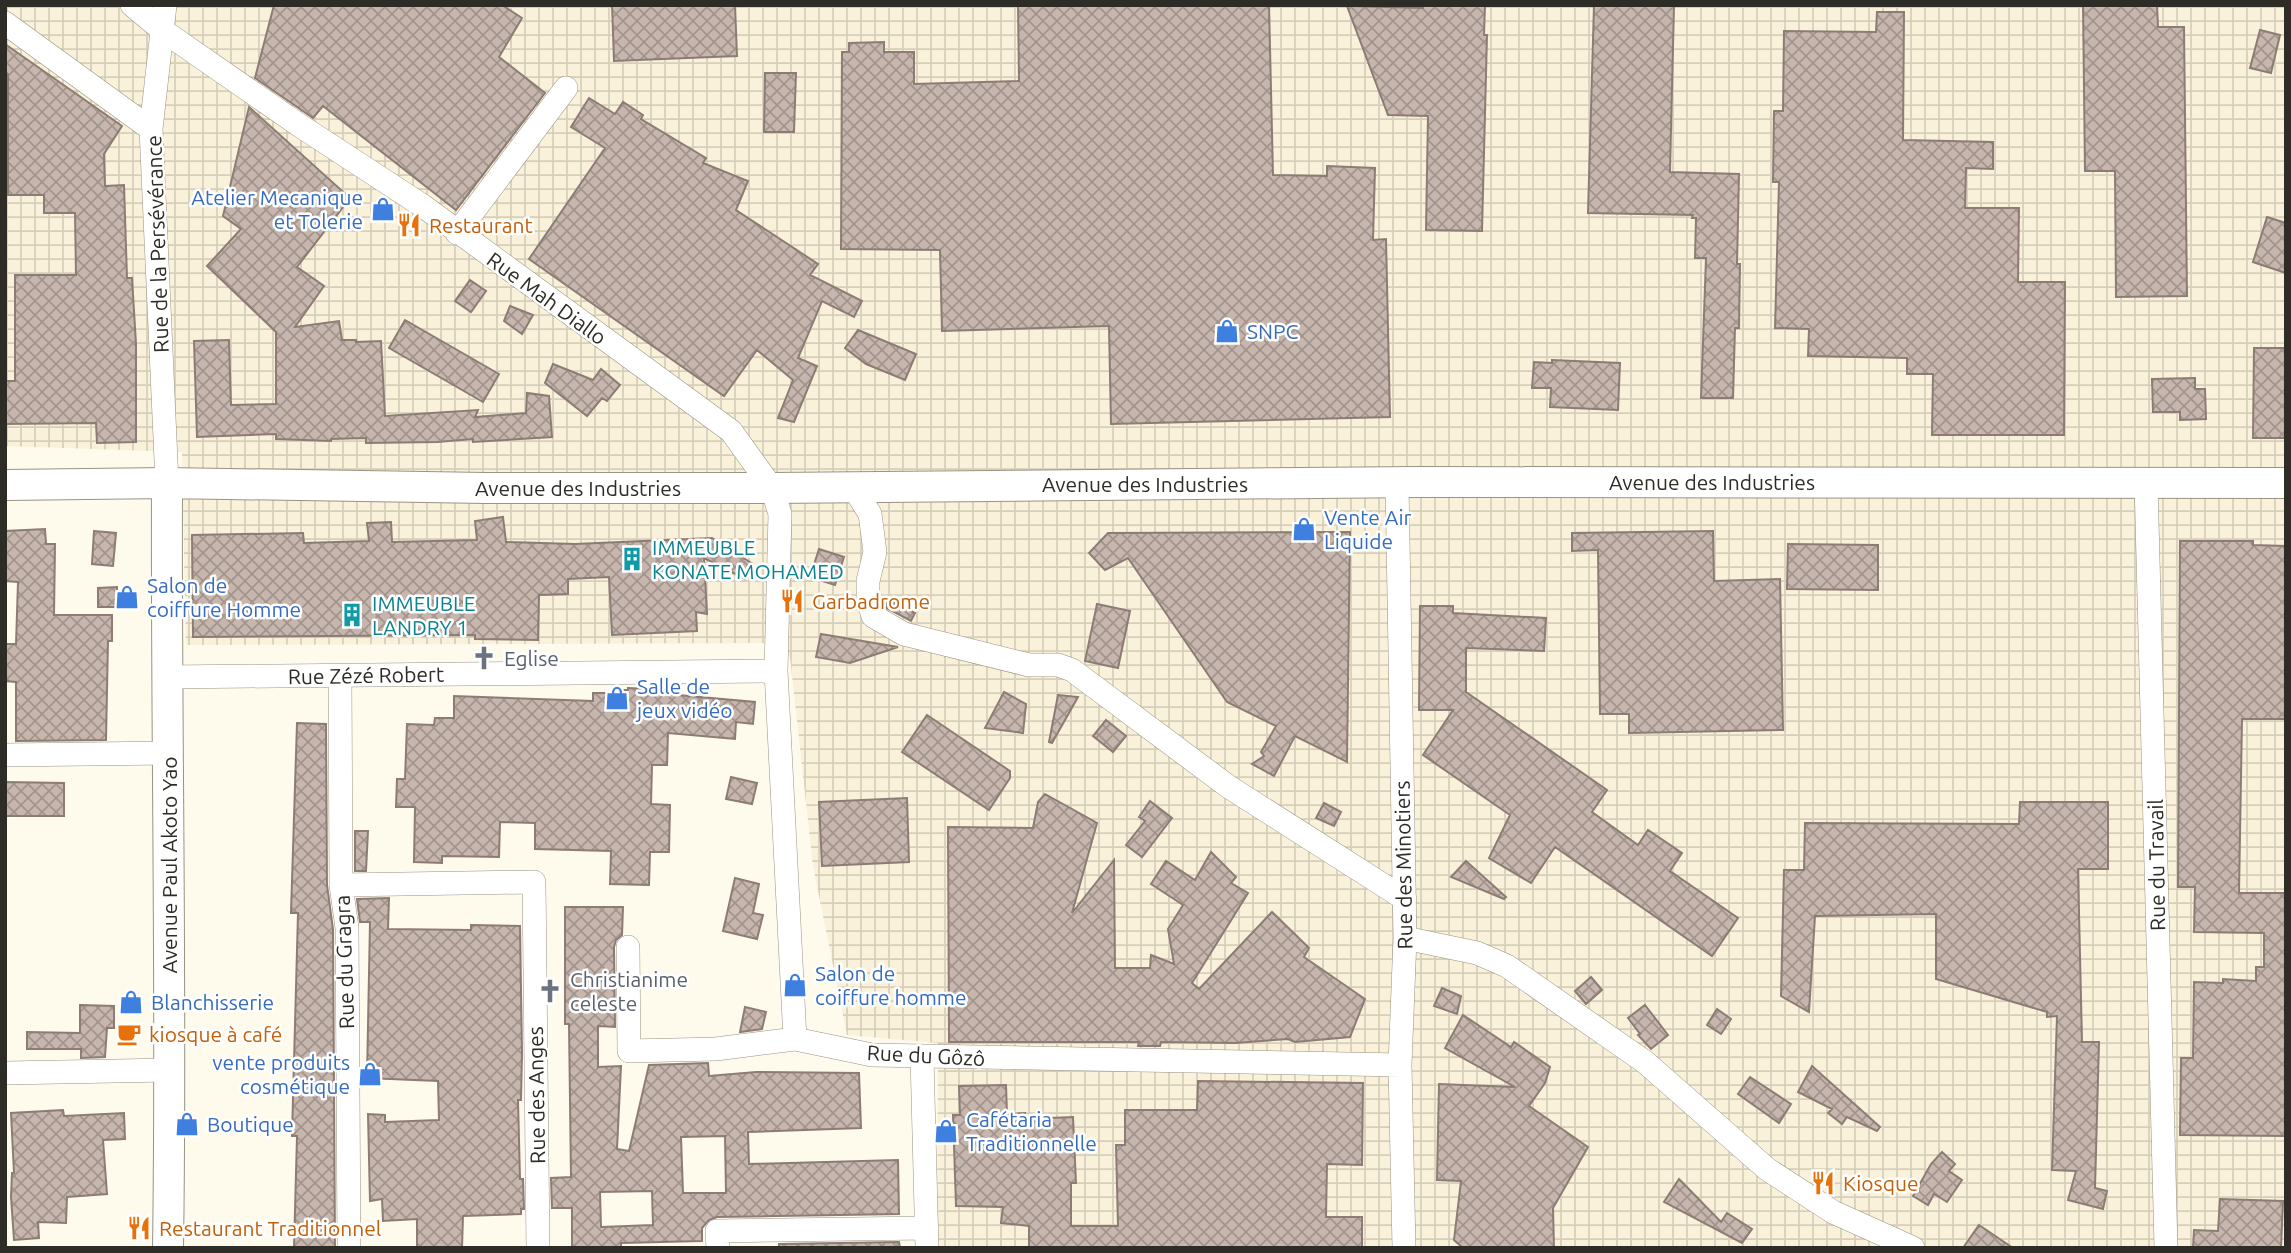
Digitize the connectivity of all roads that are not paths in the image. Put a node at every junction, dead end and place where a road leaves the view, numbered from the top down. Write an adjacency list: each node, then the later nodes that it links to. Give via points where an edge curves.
1 (132, 5): 4 (street, Rue Mah Diallo)
2 (165, 5): 4 (street, Rue de la Persévérance)
3 (5, 23): 6 (street)
4 (162, 30): 6 (street, Rue de la Persévérance); 7 (street, Rue Mah Diallo)
5 (566, 88): 7 (street)
6 (151, 129): 10 (street, Rue de la Persévérance)
7 (457, 233): 14 (street, Rue Mah Diallo, via 731,431)
8 (2146, 482): 9 (street, Avenue des Industries); 11 (street, Avenue des Industries); 36 (street, Rue du Travail)
9 (2286, 482)
10 (167, 483): 12 (street, Avenue des Industries); 14 (street, Avenue des Industries); 17 (street, Avenue Paul Akoto Yao)
11 (1396, 483): 13 (street, Avenue des Industries); 21 (street, Rue des Minotiers)
12 (5, 485)
13 (853, 487): 14 (street, Avenue des Industries); 21 (street, via 870,514 872,527 875,551 868,600 873,617 904,634 1029,665 1072,670 1230,787)
14 (772, 488): 15 (street, via 780,514)
15 (776, 671): 16 (street, Rue Zézé Robert); 24 (street)
16 (340, 676): 17 (street, Rue Zézé Robert); 20 (street, Rue du Gragra)
17 (167, 677): 18 (street, Avenue Paul Akoto Yao)
18 (169, 753): 19 (street); 27 (street, Avenue Paul Akoto Yao)
19 (5, 755)
20 (341, 885): 31 (street, Rue du Gragra, via 347,929); 32 (street, Rue des Anges, via 534,882)
21 (1405, 899): 22 (street, Rue des Minotiers)
22 (1405, 938): 26 (street, Rue des Minotiers); 35 (street, via 1477,953 1507,966 1645,1062 1766,1169 1833,1212)
23 (628, 947): 24 (street, Rue du Gôzô, via 629,1051 716,1049)
24 (795, 1039): 25 (street, Rue du Gôzô, via 872,1055)
25 (922, 1057): 26 (street, Rue du Gôzô); 29 (street)
26 (1400, 1065): 34 (street, Rue des Minotiers)
27 (170, 1070): 28 (street); 30 (street, Avenue Paul Akoto Yao)
28 (5, 1073)
29 (927, 1238): 33 (street, via 718,1231)
30 (168, 1248)
31 (349, 1248)
32 (538, 1248)
33 (718, 1248)
34 (1404, 1248)
35 (1913, 1248)
36 (2166, 1248)

